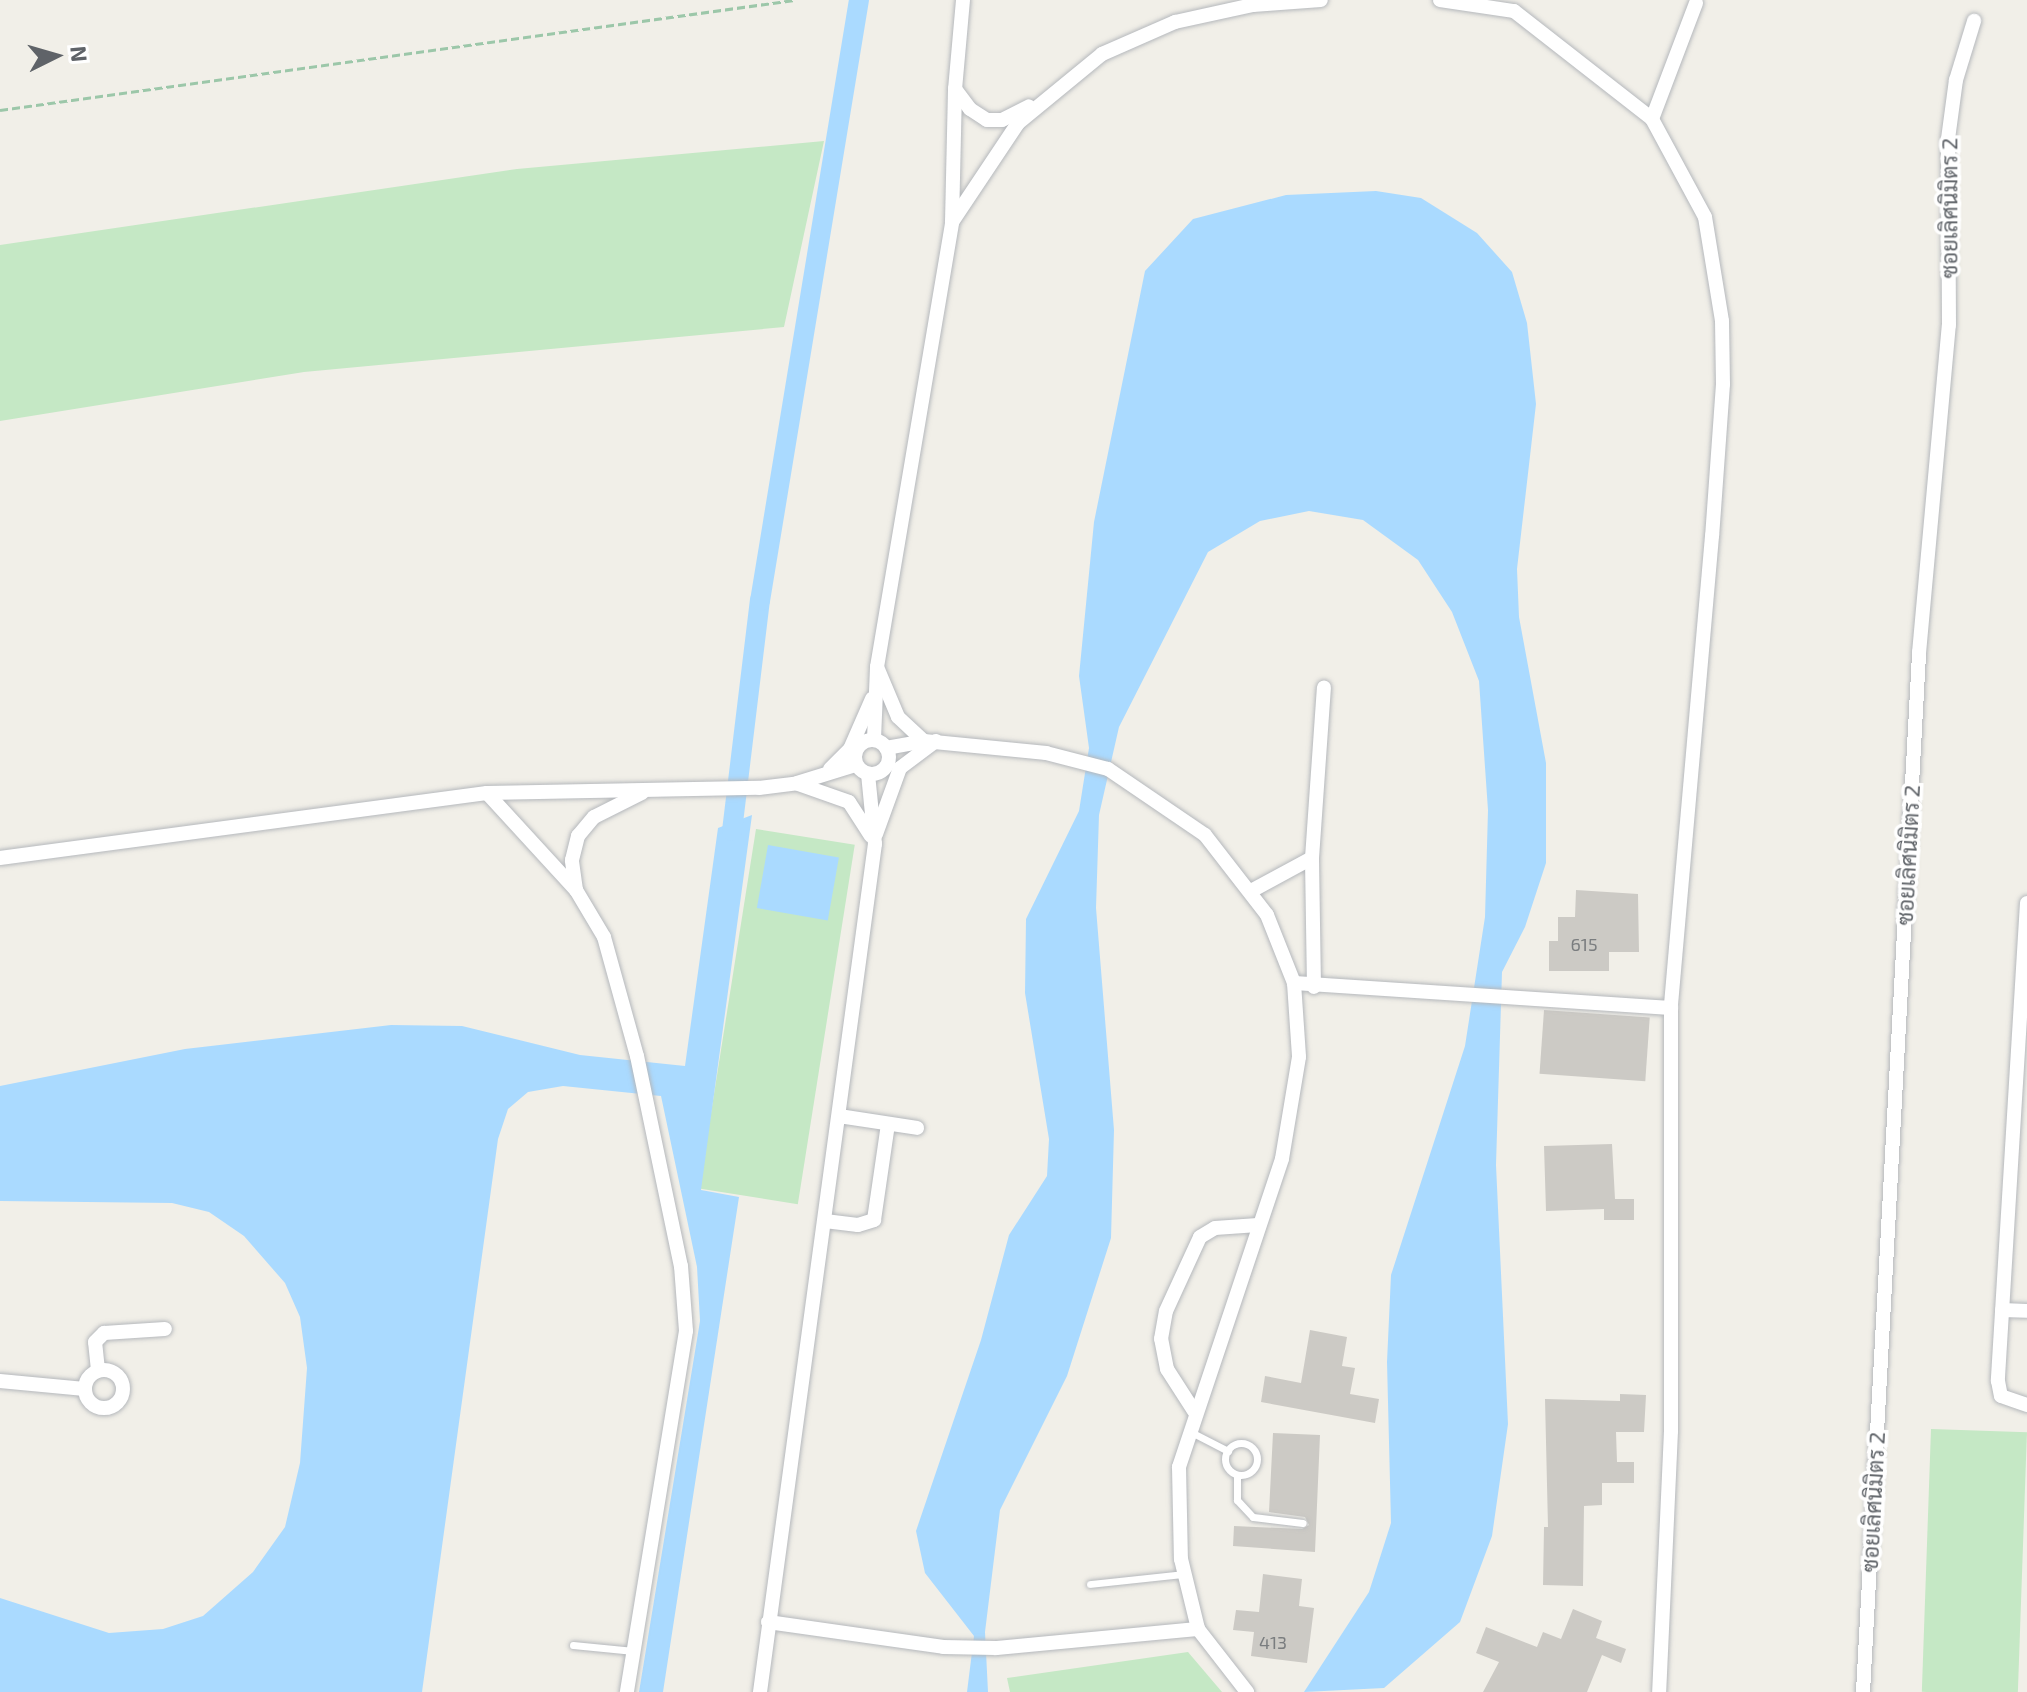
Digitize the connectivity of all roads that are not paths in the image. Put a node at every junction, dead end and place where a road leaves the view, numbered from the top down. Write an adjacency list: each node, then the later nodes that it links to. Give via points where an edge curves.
1 (963, 0): 7 (street)
2 (1321, 0): 8 (street, via 1253,5 1175,22 1102,54)
3 (1440, 0): 5 (street)
4 (1698, 1): 9 (street)
5 (1516, 5): 9 (street)
6 (1974, 21): 58 (street, ซอยเลิศนิมิตร 2, via 1956,80 1948,139 1949,325 1919,653)
7 (955, 89): 8 (street, via 987,120 1002,120); 10 (street)
8 (1040, 101): 10 (street, via 1018,123)
9 (1652, 119): 29 (street, via 1705,217 1722,321 1713,521)
10 (952, 222): 11 (street)
11 (877, 667): 13 (street); 14 (street, via 898,717)
12 (1324, 687): 23 (street)
13 (875, 691): 15 (street); 18 (street, via 843,759)
14 (930, 741): 15 (street); 21 (street, via 900,768); 25 (street, via 1046,753 1116,774 1205,835)
15 (880, 744): 16 (street, via 859,744); 17 (street, via 884,769)
16 (855, 765): 17 (street); 18 (street)
17 (868, 774): 21 (street)
18 (803, 782): 19 (street); 21 (street, via 849,802)
19 (646, 791): 20 (street); 24 (street, via 594,817 578,836 572,860)
20 (487, 793): 22 (street); 24 (street)
21 (874, 840): 31 (street)
22 (0, 858)
23 (1312, 858): 25 (street); 28 (street)
24 (576, 890): 53 (street, via 604,937 637,1056 681,1266 686,1331)
25 (1251, 891): 27 (street, via 1267,915)
26 (2027, 903): 30 (street)
27 (1294, 983): 28 (street); 35 (street, via 1299,1057 1293,1105 1282,1159)
28 (1314, 987): 29 (street)
29 (1671, 1008): 57 (street, via 1671,1431)
30 (2022, 1061): 36 (street)
31 (839, 1116): 32 (street); 34 (street)
32 (888, 1124): 33 (street); 34 (street, via 874,1220 858,1225)
33 (917, 1128)
34 (825, 1221): 50 (street)
35 (1258, 1225): 43 (street); 43 (street, via 1215,1228 1200,1237 1166,1311 1161,1339 1167,1369)
36 (2002, 1310): 37 (street); 42 (street, via 2001,1396)
37 (2027, 1311)
38 (165, 1329): 39 (street, via 104,1333 95,1342)
39 (98, 1370): 41 (street); 41 (street, via 119,1377 120,1399 99,1407)
40 (0, 1381): 41 (street)
41 (85, 1389)
42 (2027, 1405)
43 (1194, 1411): 44 (street)
44 (1187, 1430): 45 (lane); 48 (street, via 1176,1510)
45 (1228, 1451): 46 (lane, via 1226,1464); 46 (lane, via 1245,1443 1256,1454 1253,1470)
46 (1237, 1475): 47 (lane, via 1237,1500 1253,1517)
47 (1303, 1523)
48 (1184, 1574): 49 (lane); 51 (street)
49 (1090, 1584)
50 (768, 1622): 51 (street, via 943,1647 996,1648); 55 (street)
51 (1198, 1629): 56 (street)
52 (573, 1645): 53 (lane)
53 (634, 1651): 54 (street)
54 (627, 1692)
55 (760, 1692)
56 (1247, 1692)
57 (1659, 1692)
58 (1863, 1692)

